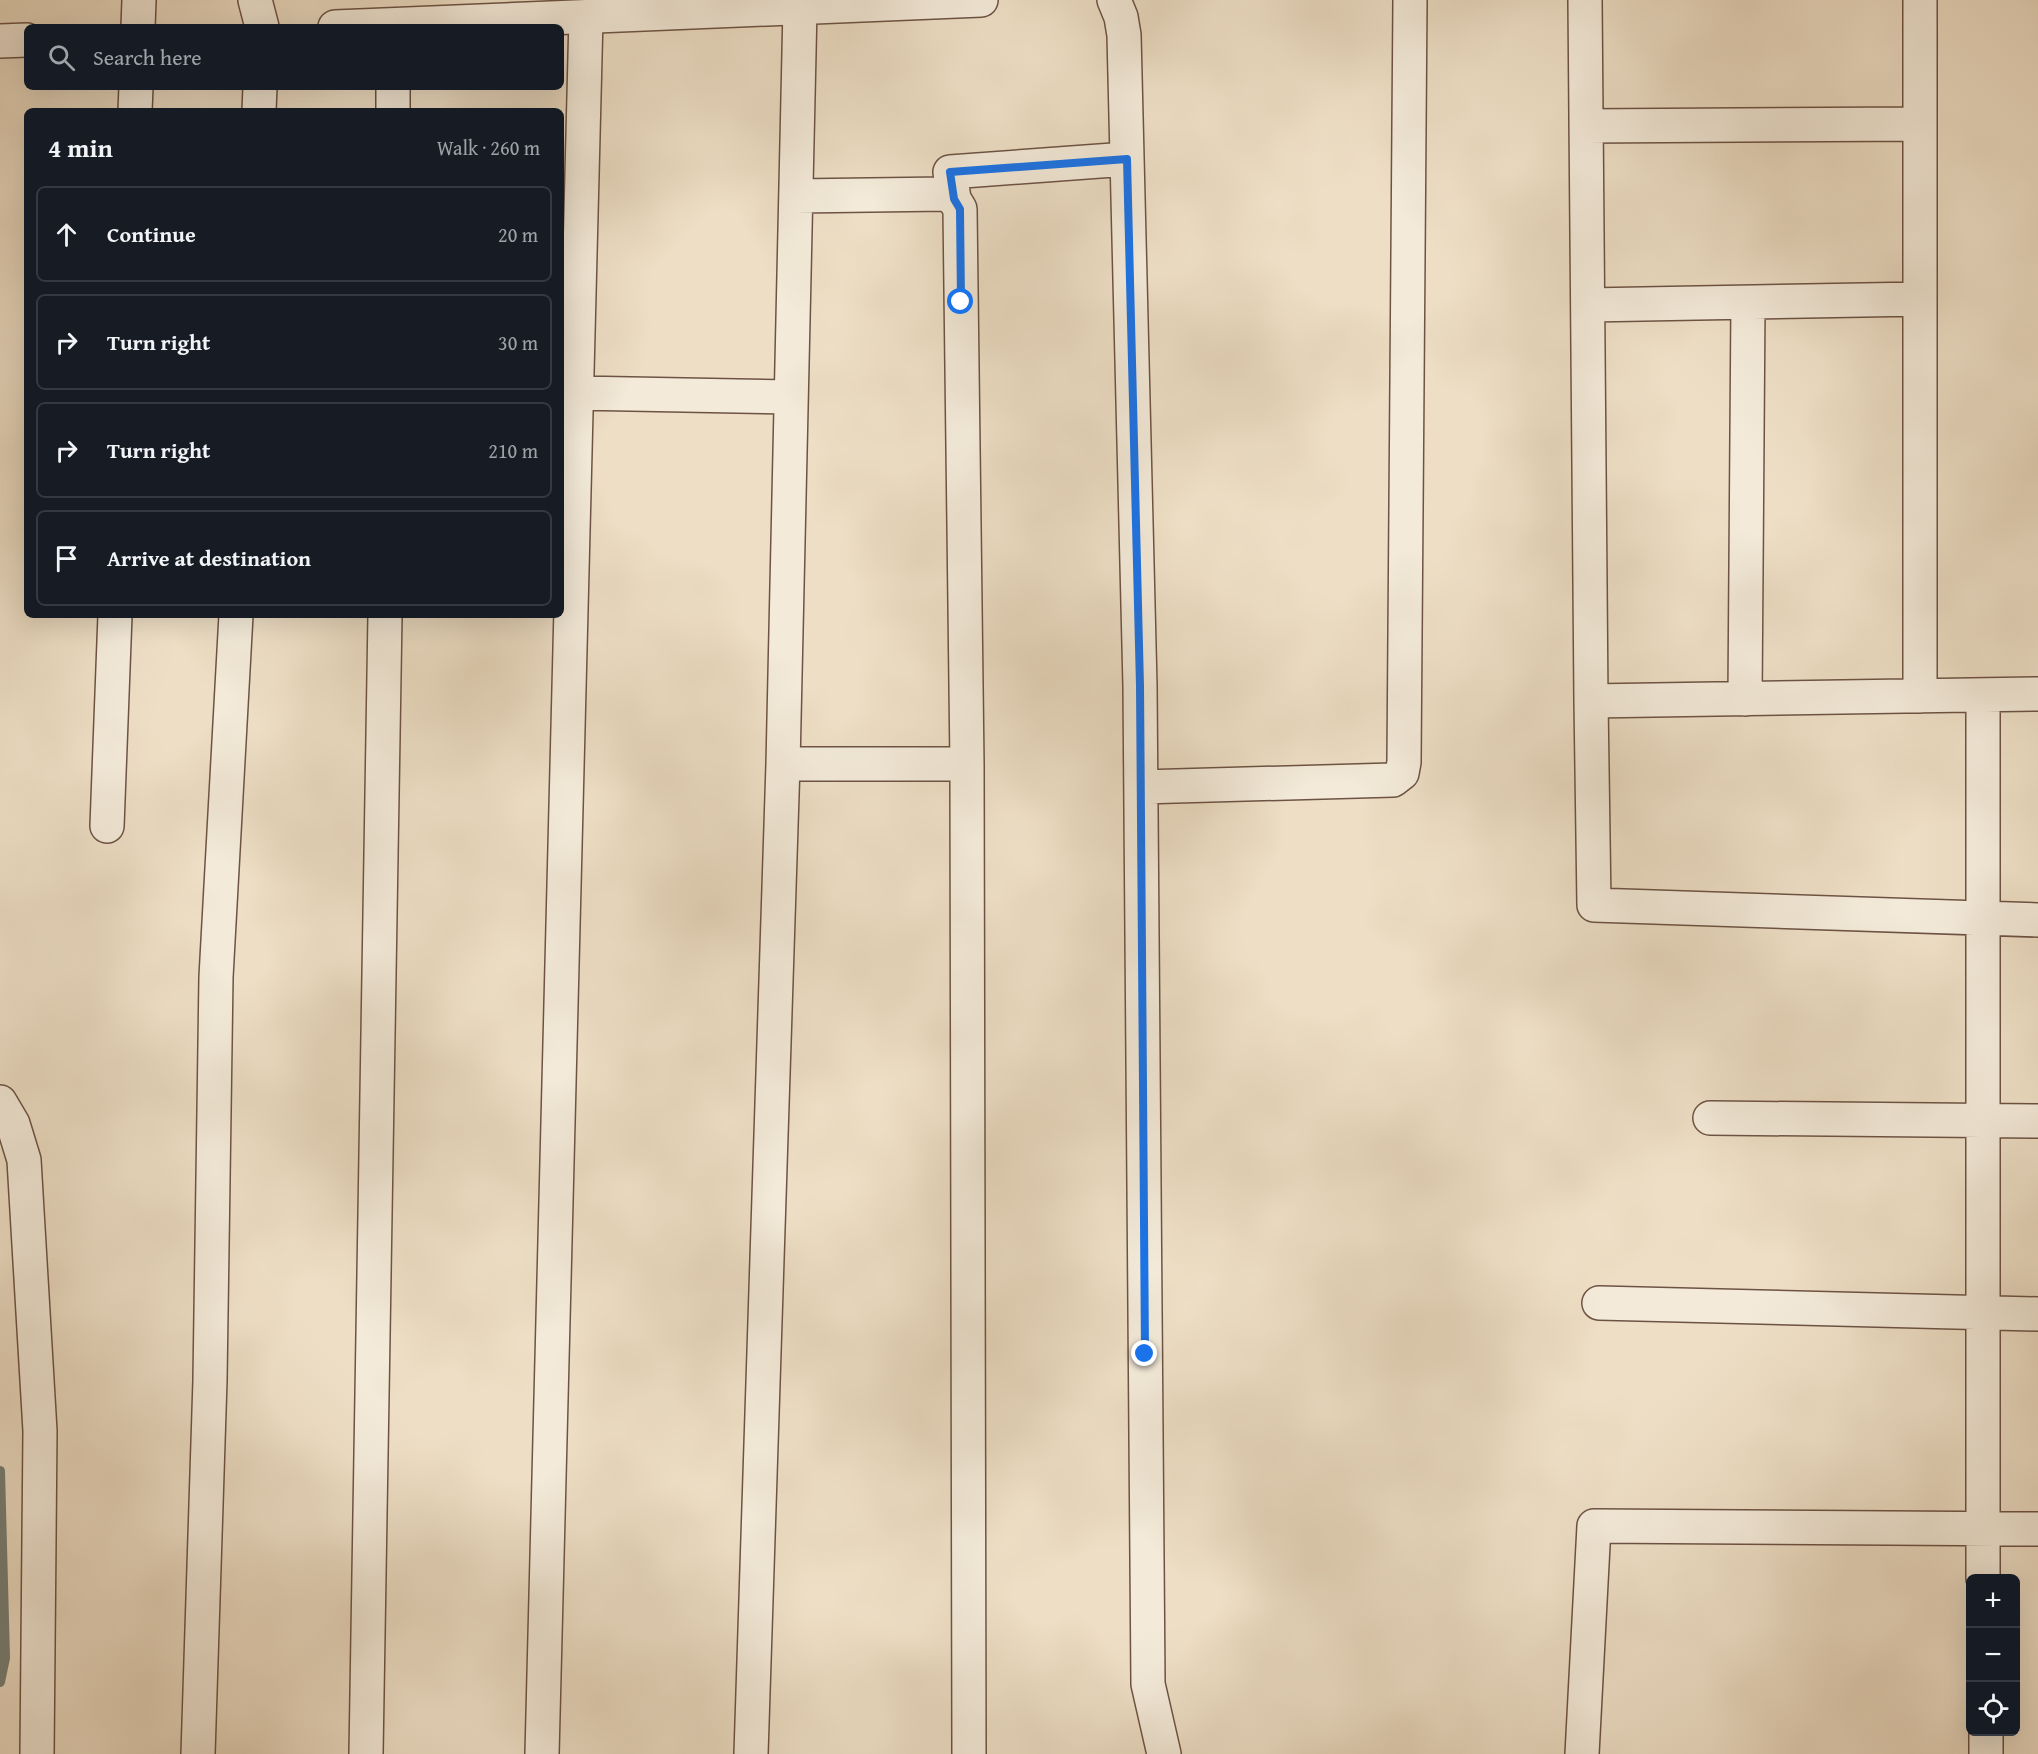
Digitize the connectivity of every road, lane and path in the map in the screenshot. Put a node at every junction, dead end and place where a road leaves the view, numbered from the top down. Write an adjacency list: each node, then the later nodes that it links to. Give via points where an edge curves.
1 (139, 0): 11 (street)
2 (255, 0): 12 (street)
3 (981, 0): 9 (street)
4 (1114, 0): 24 (street, via 1124,35)
5 (1410, 0): 42 (street, via 1402,773 1393,780)
6 (1585, 0): 23 (street)
7 (1920, 0): 22 (street)
8 (753, 5): 9 (street); 10 (street)
9 (800, 8): 25 (street)
10 (586, 17): 13 (street); 30 (street)
11 (138, 24)
12 (261, 24)
13 (437, 24)
14 (24, 40): 15 (street)
15 (0, 41)
16 (136, 90): 19 (street)
17 (260, 90): 20 (street)
18 (393, 90): 21 (street)
19 (135, 108)
20 (259, 108)
21 (393, 108)
22 (1920, 124): 23 (street); 27 (street)
23 (1586, 126): 29 (street)
24 (1127, 159): 26 (street, via 950,172); 42 (street)
25 (796, 196): 26 (street, via 945,194); 31 (street)
26 (954, 199): 41 (street, via 960,209)
27 (1920, 299): 28 (street); 37 (street)
28 (1748, 303): 29 (street); 38 (street)
29 (1588, 305): 39 (street)
30 (577, 393): 31 (street); 60 (street)
31 (791, 397): 40 (street)
32 (115, 618): 43 (street)
33 (236, 618): 58 (street, via 216,977 210,1380)
34 (384, 618): 59 (street)
35 (2038, 694): 36 (street)
36 (1983, 695): 37 (street); 44 (street)
37 (1920, 696): 38 (street)
38 (1745, 699): 39 (street)
39 (1591, 701): 44 (street, via 1594,905)
40 (783, 764): 41 (street); 61 (street)
41 (967, 764): 62 (street)
42 (1141, 787): 63 (street, via 1148,1684)
43 (107, 826)
44 (1984, 917): 45 (street); 48 (street)
45 (2038, 920)
46 (0, 1102): 57 (street, via 13,1124 24,1160 40,1431)
47 (1710, 1118): 48 (street)
48 (1985, 1118): 49 (street); 51 (street)
49 (2038, 1121)
50 (1599, 1303): 51 (street)
51 (1985, 1312): 52 (street); 53 (street)
52 (2038, 1314)
53 (1983, 1529): 54 (street); 55 (street); 64 (street, via 1594,1526)
54 (2038, 1529)
55 (1983, 1574)
56 (1986, 1736): 65 (street)
57 (37, 1754)
58 (198, 1754)
59 (366, 1754)
60 (543, 1754)
61 (751, 1754)
62 (969, 1754)
63 (1164, 1754)
64 (1582, 1754)
65 (1986, 1754)

